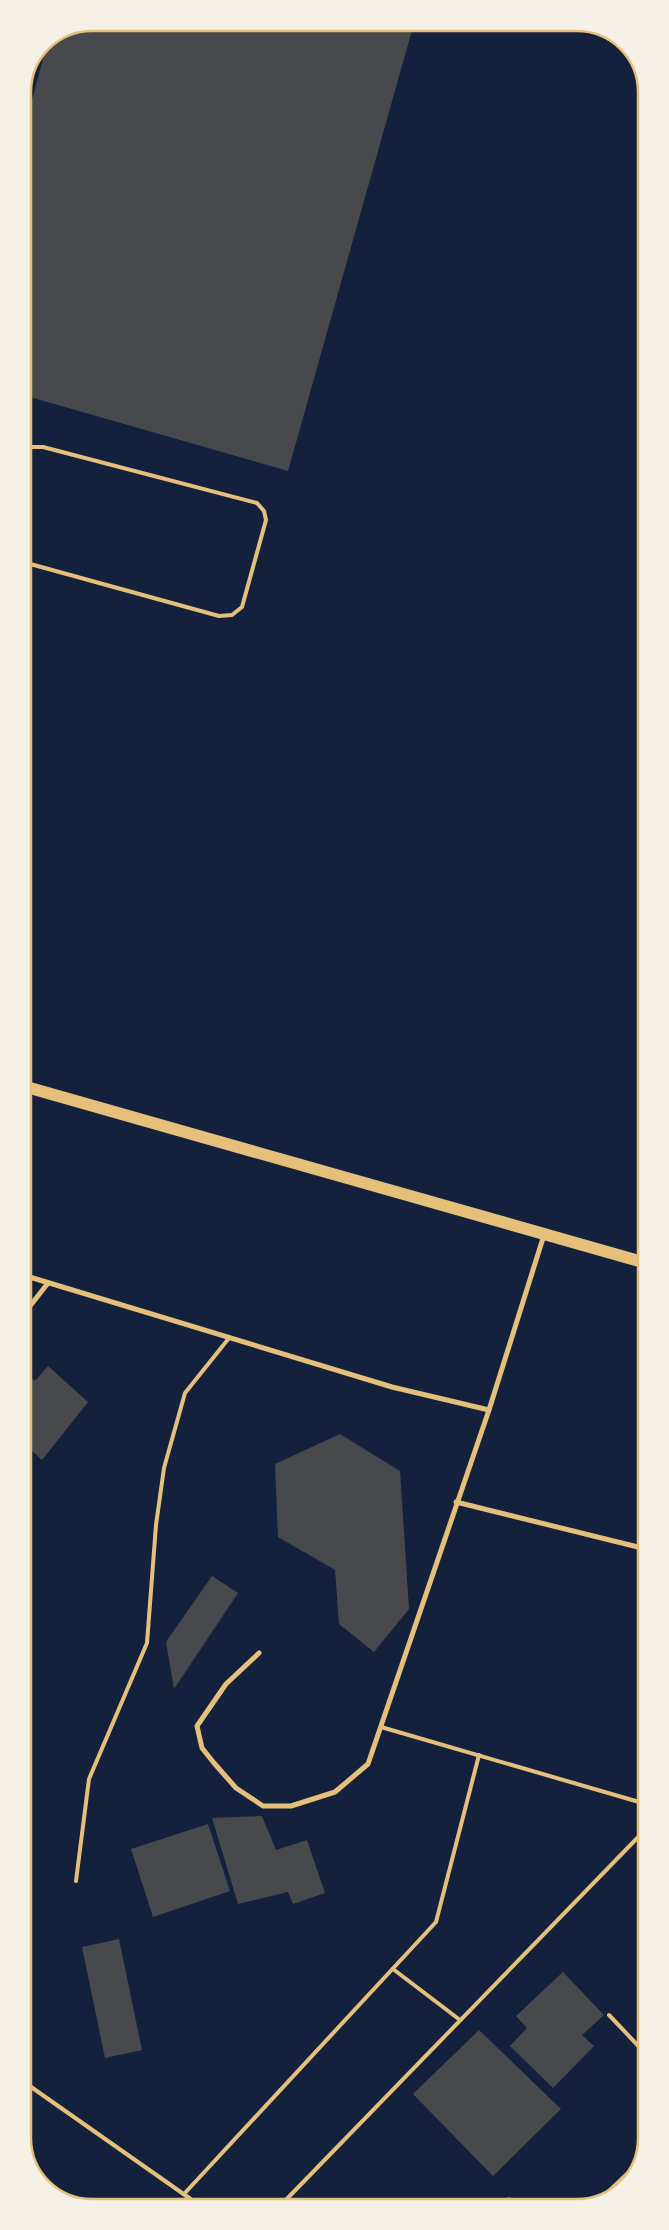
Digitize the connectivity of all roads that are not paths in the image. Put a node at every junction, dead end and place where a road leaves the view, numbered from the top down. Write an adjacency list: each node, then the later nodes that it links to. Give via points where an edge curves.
1 (31, 448): 2 (lane, via 43,447 257,503 266,520 242,607 232,615 218,616)
2 (31, 564)
3 (31, 1088): 4 (main road)
4 (545, 1234): 5 (main road); 10 (street)
5 (638, 1260)
6 (31, 1278): 7 (street)
7 (48, 1283): 8 (street); 9 (street)
8 (31, 1305)
9 (229, 1338): 10 (street, via 392,1387); 18 (lane, via 185,1393 164,1468 147,1643 89,1779)
10 (489, 1410): 11 (street)
11 (456, 1502): 12 (street); 14 (street)
12 (638, 1547)
13 (259, 1653): 14 (street, via 226,1684 197,1726 202,1748 236,1788 263,1806 291,1806 335,1792 368,1764)
14 (381, 1727): 15 (lane)
15 (479, 1755): 16 (lane); 19 (lane, via 436,1922)
16 (638, 1802)
17 (638, 1837): 21 (lane)
18 (76, 1880)
19 (393, 1969): 21 (lane); 24 (lane)
20 (609, 2015): 22 (lane)
21 (460, 2020): 26 (lane)
22 (638, 2046)
23 (31, 2087): 24 (lane)
24 (184, 2194): 25 (lane)
25 (191, 2199)
26 (287, 2199)

